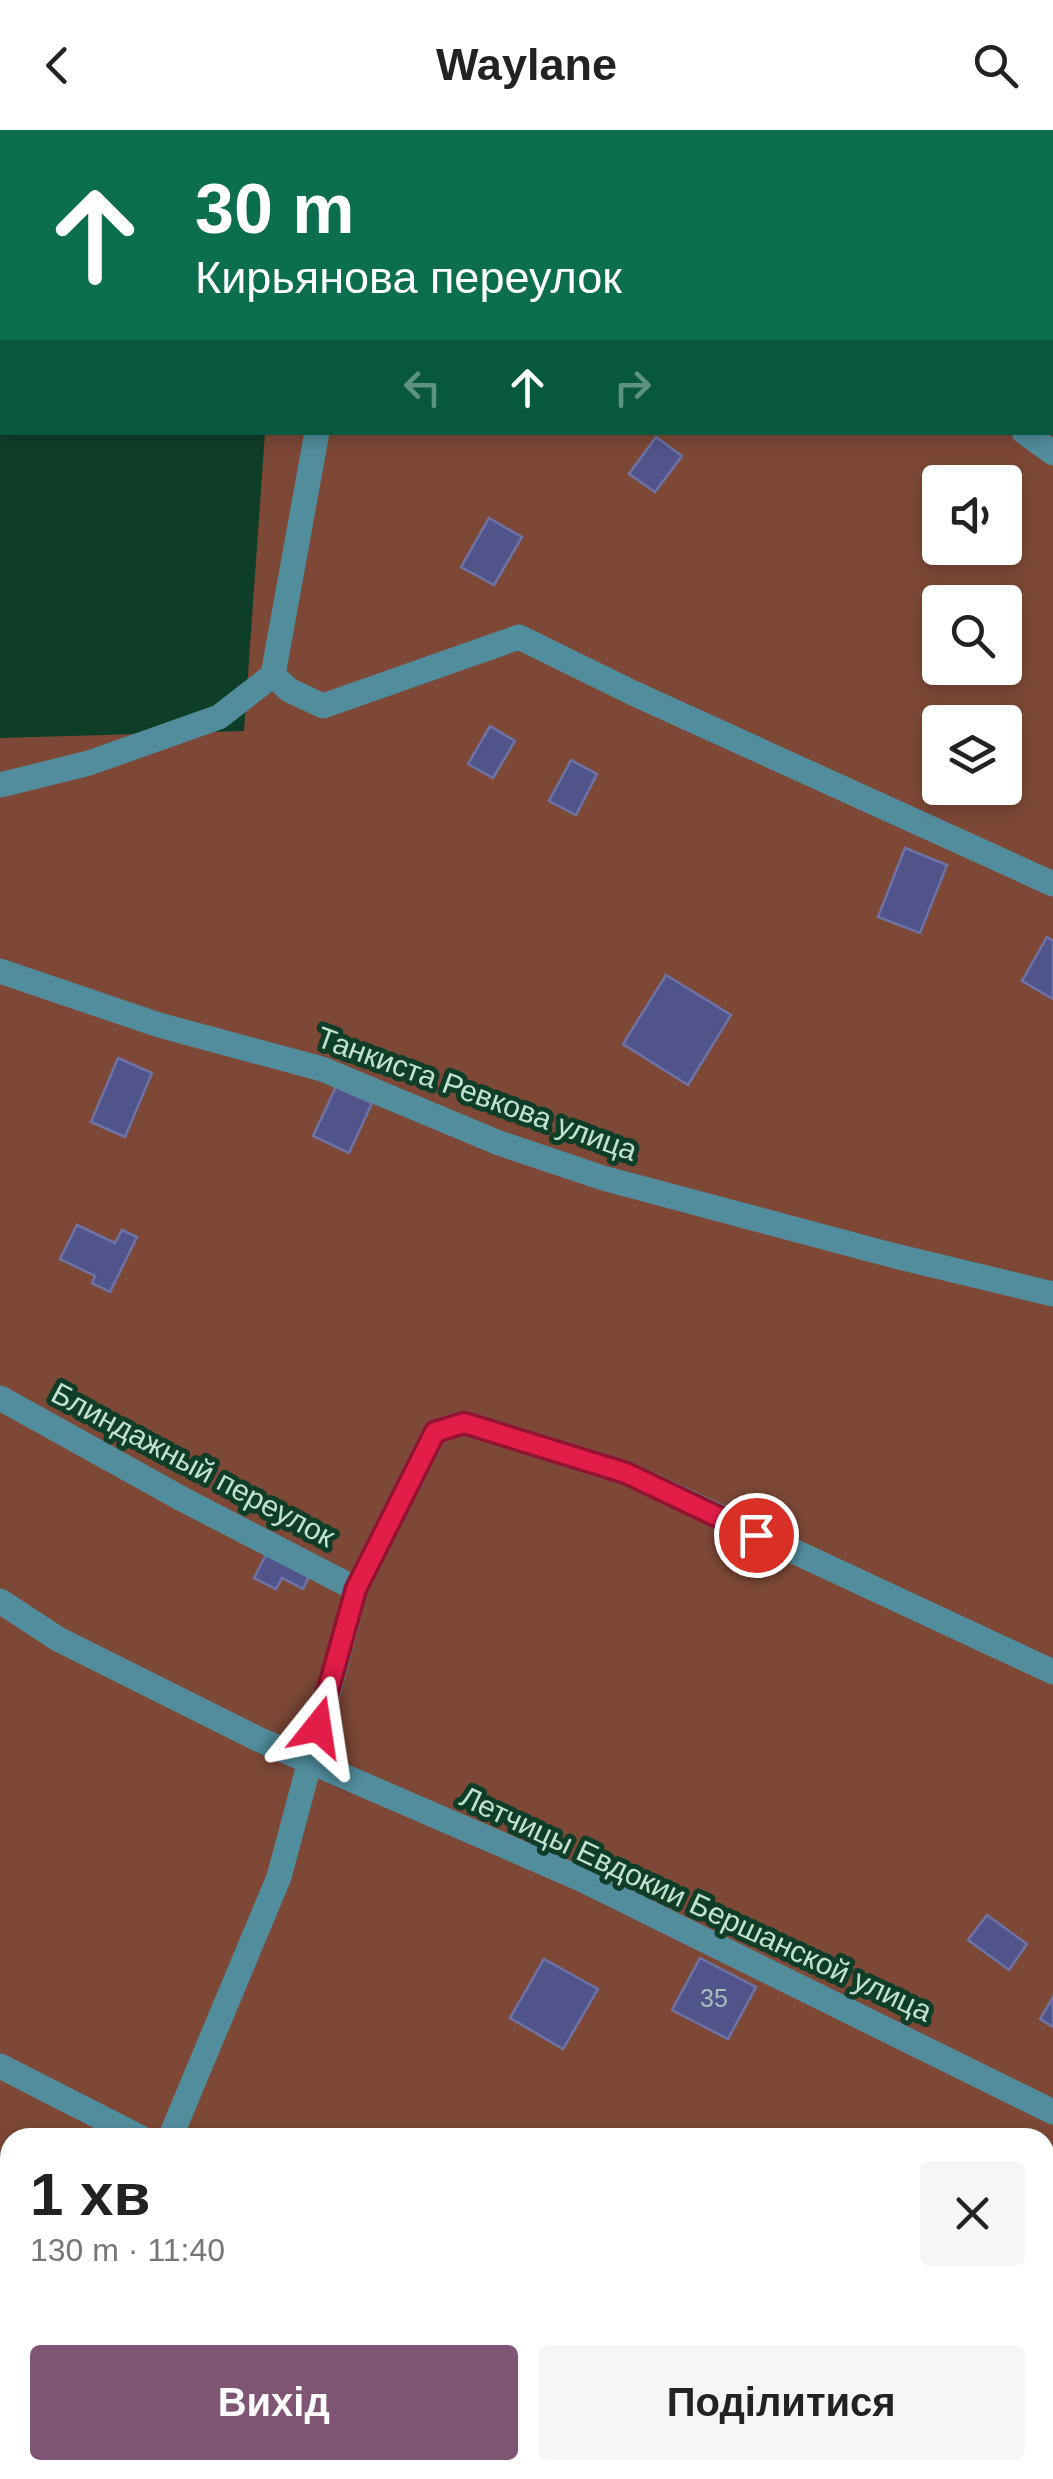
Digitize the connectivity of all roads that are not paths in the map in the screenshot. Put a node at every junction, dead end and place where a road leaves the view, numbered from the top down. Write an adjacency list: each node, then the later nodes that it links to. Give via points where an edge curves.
1 (316, 435): 4 (lane)
2 (1028, 435): 3 (lane)
3 (1053, 453)
4 (272, 675): 5 (lane, via 219,717 89,764); 6 (lane, via 323,706 519,637)
5 (0, 785)
6 (1053, 884)
7 (0, 970): 8 (lane, Танкиста Ревкова улица, via 159,1025 322,1069 603,1178)
8 (1053, 1294)
9 (0, 1398): 10 (lane, Блиндажный переулок)
10 (356, 1589): 12 (lane, via 435,1432 464,1423 626,1473); 13 (lane)
11 (0, 1602): 13 (lane, Летчицы Евдокии Бершанской улица, via 58,1638)
12 (1053, 1672)
13 (309, 1761): 15 (lane, Летчицы Евдокии Бершанской улица, via 581,1878); 17 (lane, via 279,1877)
14 (0, 2066): 16 (lane)
15 (1053, 2112)
16 (121, 2128)
17 (174, 2128)

